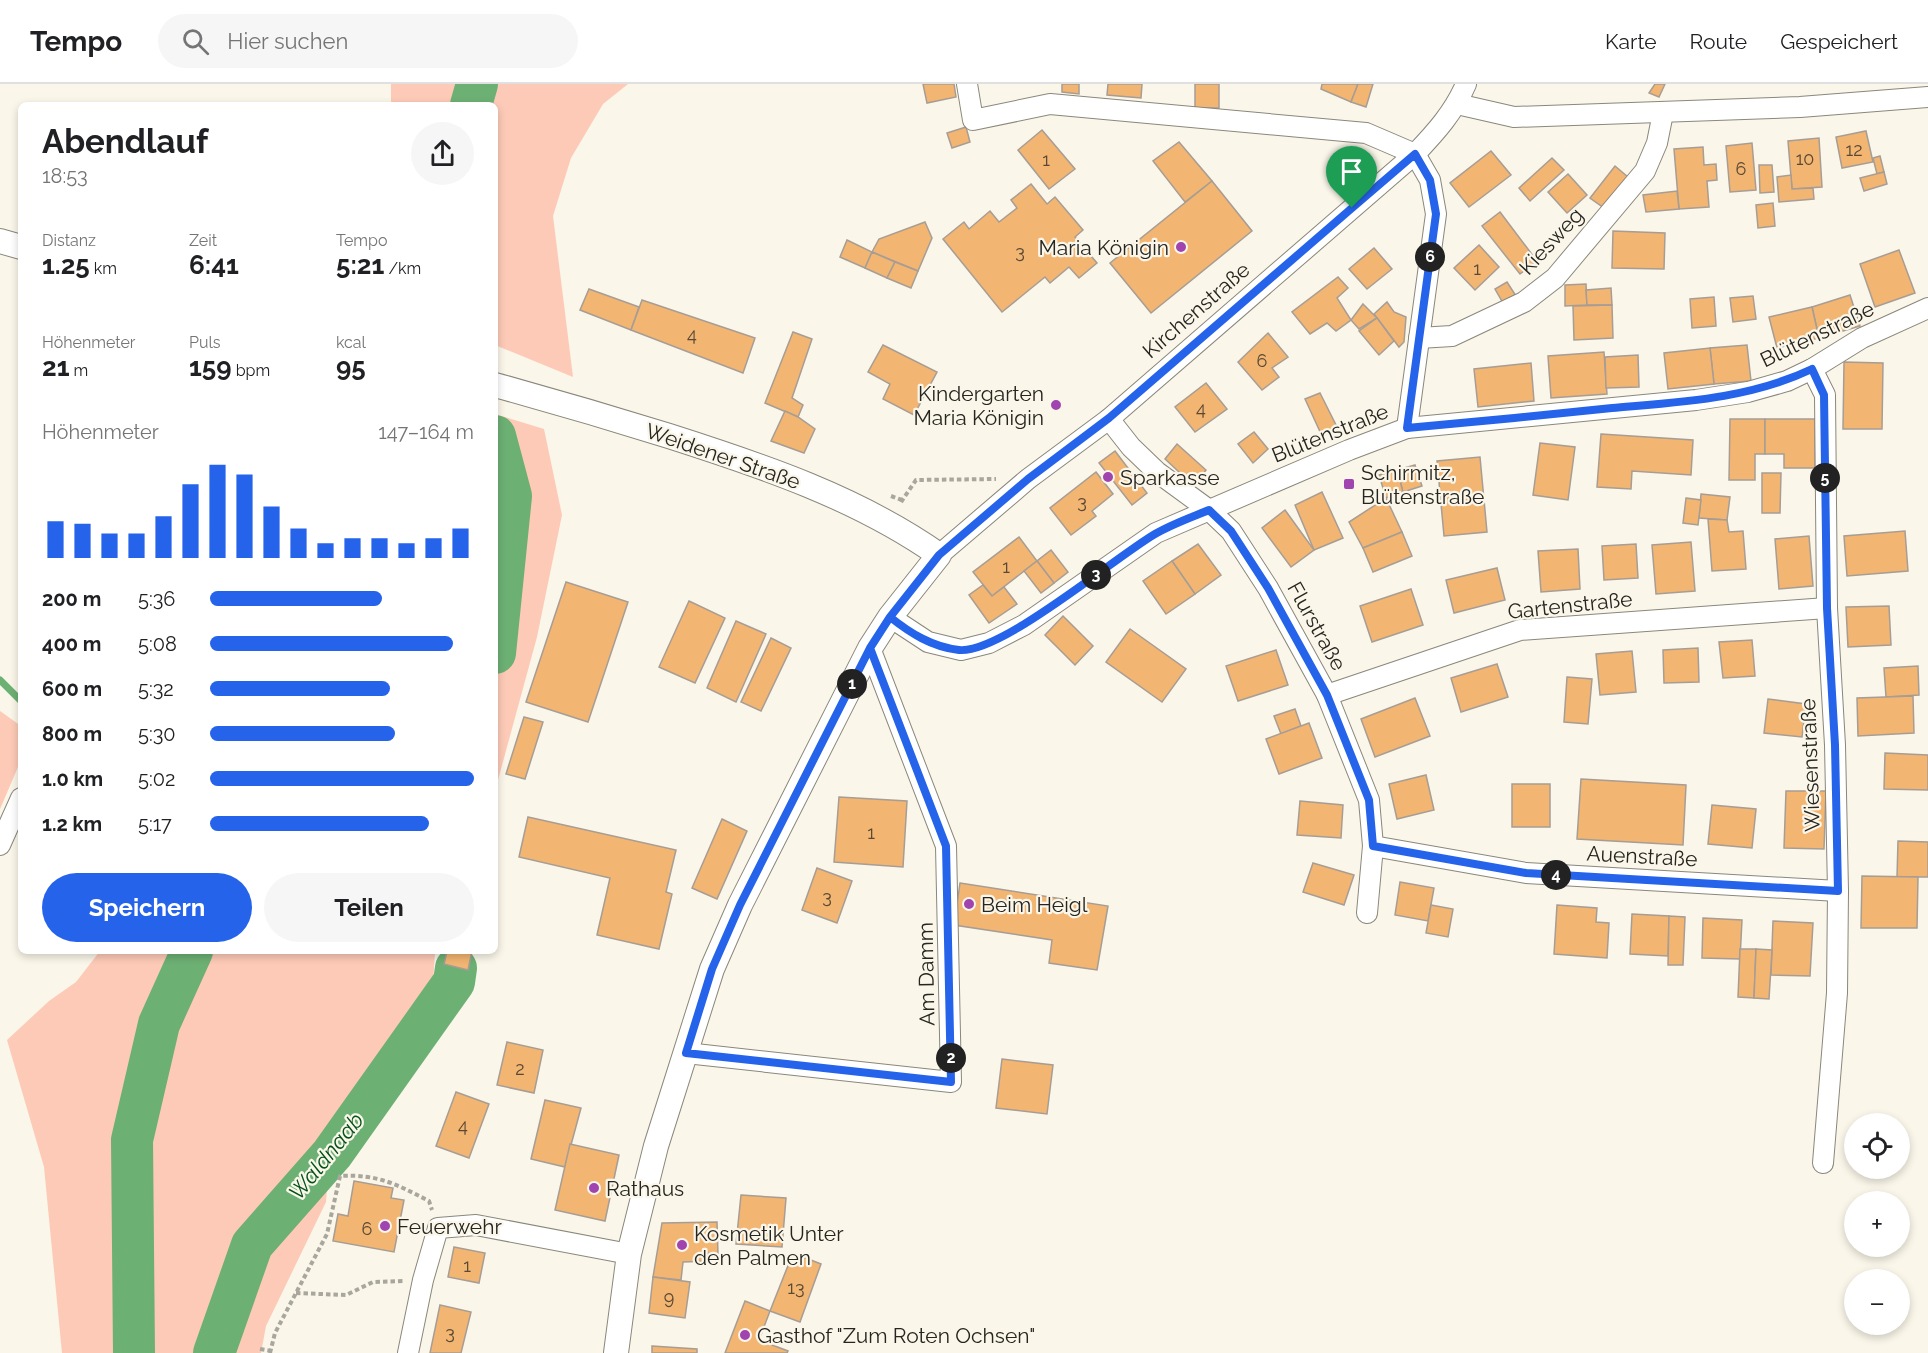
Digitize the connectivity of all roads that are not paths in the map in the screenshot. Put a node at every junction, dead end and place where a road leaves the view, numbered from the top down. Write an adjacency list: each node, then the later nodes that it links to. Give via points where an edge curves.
1 (966, 84): 6 (street, via 973,120 1050,104 1366,133)
2 (1466, 84): 4 (street, Kirchenstraße)
3 (1928, 97): 5 (street)
4 (1457, 104): 5 (street, via 1514,117); 6 (street, Kirchenstraße)
5 (1663, 113): 10 (street, Kiesweg, via 1657,143 1645,171 1554,278 1524,302 1452,336)
6 (1415, 154): 10 (street, via 1430,180 1436,214); 13 (street, Kirchenstraße)
7 (0, 241): 8 (street)
8 (18, 246)
9 (1928, 308): 11 (street, Blütenstraße, via 1862,338)
10 (1419, 338): 14 (street)
11 (1812, 369): 14 (street, Blütenstraße, via 1777,384 1717,397); 17 (street, Wiesenstraße, via 1824,395)
12 (498, 386): 16 (street, Weidener Straße, via 744,460 816,488 891,524)
13 (1109, 418): 15 (street, Flurstraße, via 1157,472); 16 (street, Kirchenstraße, via 1028,479)
14 (1407, 428): 15 (street, Blütenstraße)
15 (1209, 510): 18 (street, Blütenstraße, via 1156,533 1024,624 989,643 961,650 928,642); 20 (street, Flurstraße, via 1231,531 1268,588)
16 (939, 555): 18 (street)
17 (1827, 608): 20 (street, Gartenstraße, via 1520,630); 24 (street, Wiesenstraße)
18 (890, 617): 19 (street)
19 (870, 648): 26 (street, via 740,905 712,969); 26 (street, Am Damm, via 946,846 951,1082)
20 (1327, 695): 23 (street, Flurstraße, via 1369,800)
21 (18, 805): 22 (street)
22 (0, 845)
23 (1373, 846): 24 (street, Auenstraße, via 1526,873); 25 (street, Flurstraße)
24 (1838, 891): 27 (street, Wiesenstraße, via 1837,993)
25 (1367, 913)
26 (686, 1053): 28 (street, via 656,1146)
27 (1824, 1163)
28 (629, 1254): 29 (street, via 476,1225 438,1228); 30 (street)
29 (408, 1353)
30 (616, 1353)

